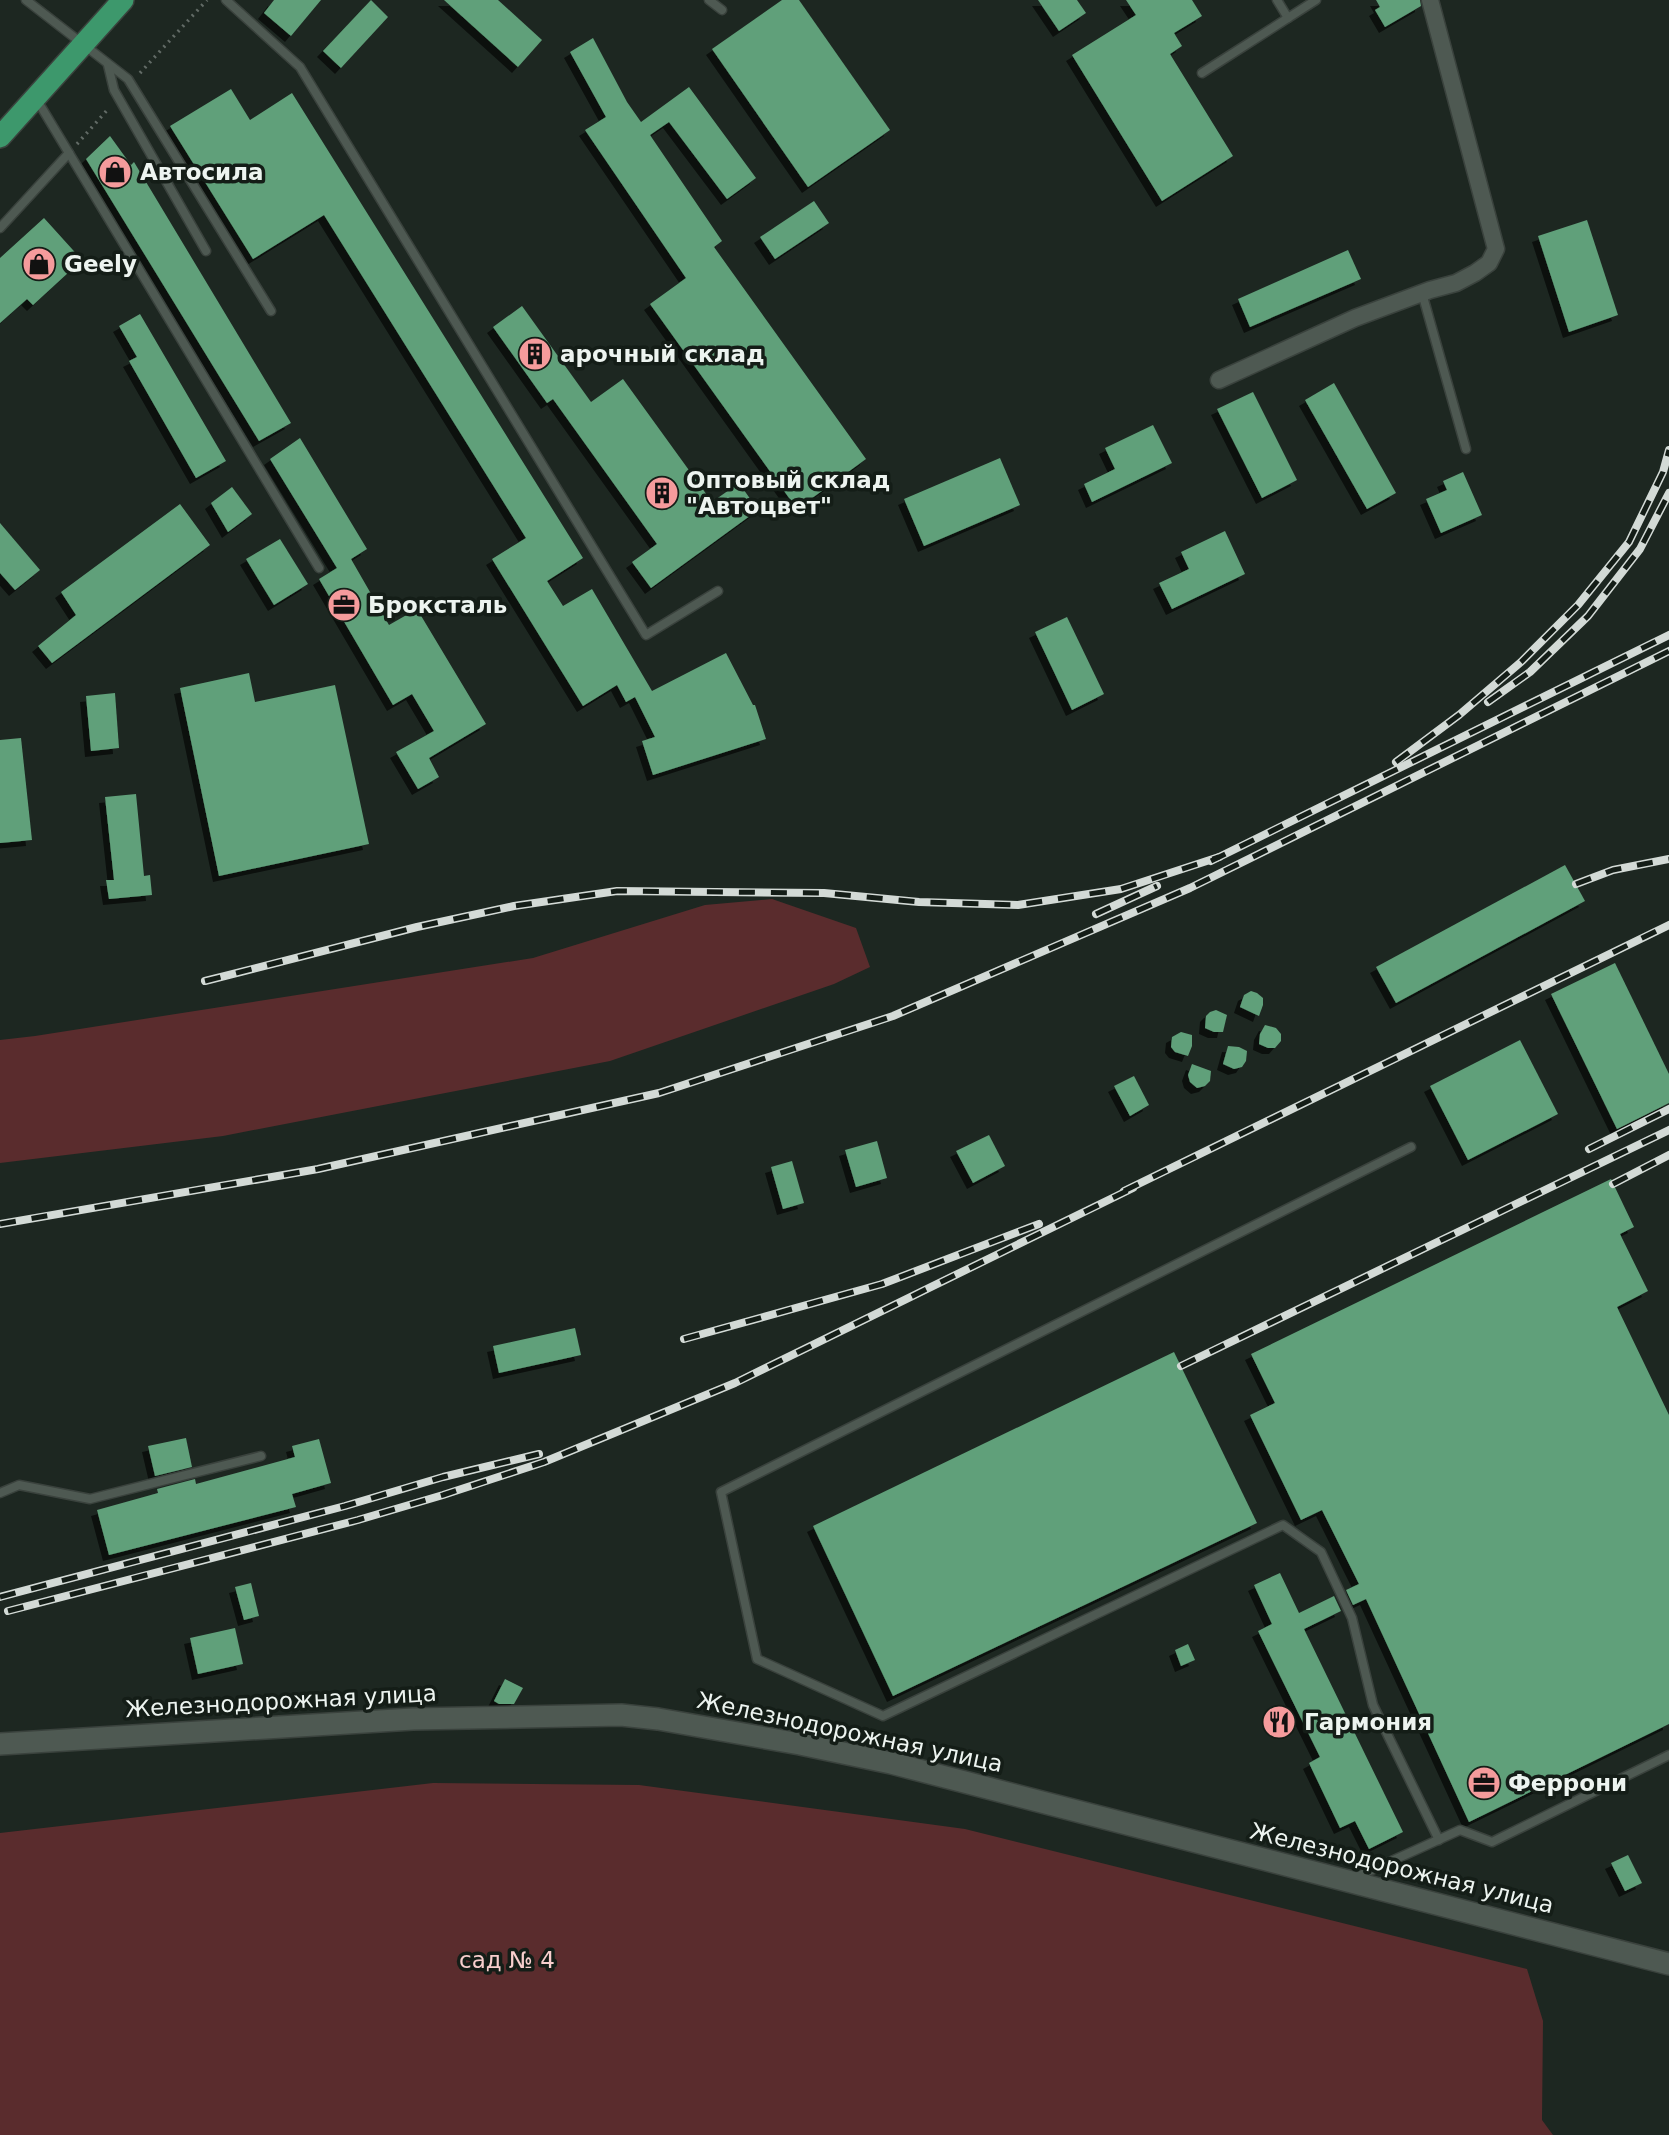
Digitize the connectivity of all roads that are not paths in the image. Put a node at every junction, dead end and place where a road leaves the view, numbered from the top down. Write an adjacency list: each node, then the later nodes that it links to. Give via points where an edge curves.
1 (26, 0): 10 (lane)
2 (123, 0): 10 (main road)
3 (226, 0): 23 (lane, via 300,67 646,635)
4 (709, 0): 8 (lane)
5 (1276, 0): 9 (lane)
6 (1316, 0): 9 (lane)
7 (1430, 0): 18 (street, via 1496,248 1489,263 1475,273)
8 (722, 10)
9 (1288, 18): 12 (lane)
10 (82, 46): 11 (lane); 13 (main road)
11 (108, 65): 17 (lane, via 114,90); 19 (lane, via 128,79)
12 (1202, 73)
13 (36, 98): 14 (main road); 15 (lane)
14 (0, 137)
15 (69, 153): 16 (lane); 22 (lane)
16 (0, 228)
17 (206, 251)
18 (1422, 293): 20 (street); 21 (lane)
19 (271, 311)
20 (1219, 380)
21 (1466, 449)
22 (319, 568)
23 (718, 591)
24 (1411, 1147): 29 (lane, via 721,1492 757,1659 883,1716 1283,1525 1321,1552 1352,1618 1373,1705)
25 (261, 1456): 26 (lane, via 90,1499 19,1485)
26 (0, 1493)
27 (0, 1744): 30 (street, Железнодорожная улица, via 413,1719 621,1715 891,1763)
28 (1669, 1755): 29 (lane, via 1492,1842 1460,1830)
29 (1439, 1840): 30 (lane)
30 (1349, 1881): 31 (street, Железнодорожная улица)
31 (1669, 1964)

